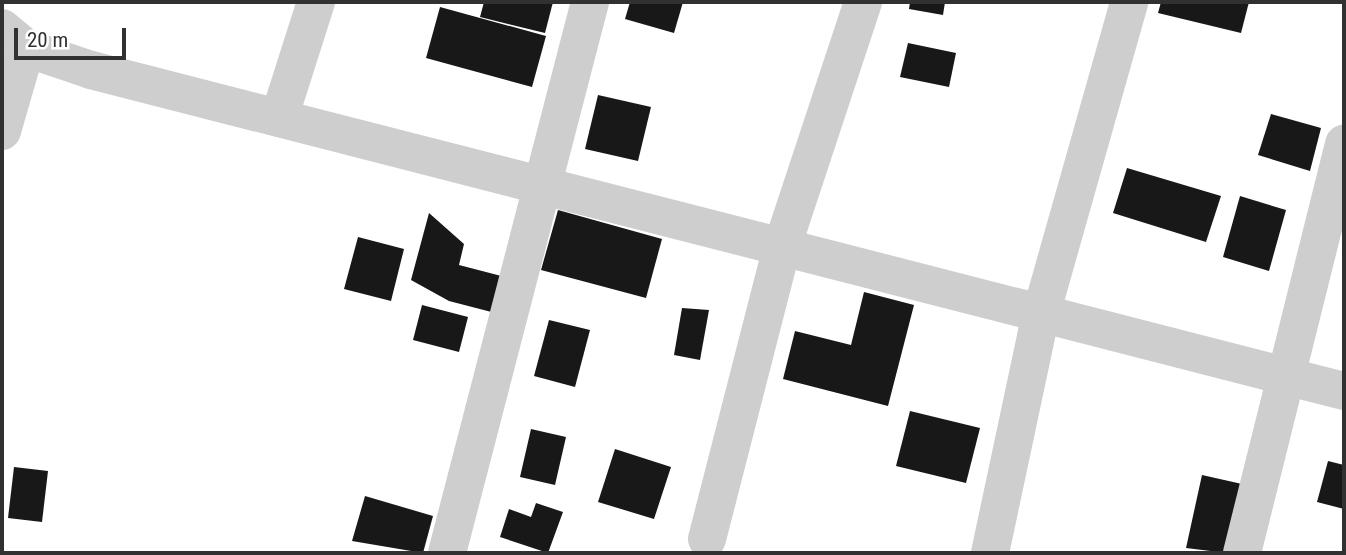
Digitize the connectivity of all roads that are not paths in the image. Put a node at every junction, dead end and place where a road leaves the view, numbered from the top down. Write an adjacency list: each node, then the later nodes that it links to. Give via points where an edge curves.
1 (316, 2): 6 (street)
2 (590, 2): 9 (street)
3 (863, 2): 10 (street)
4 (1129, 2): 11 (street)
5 (14, 38): 6 (street); 7 (street)
6 (279, 118): 9 (street)
7 (2, 131)
8 (1344, 145): 12 (street)
9 (546, 186): 10 (street); 15 (street)
10 (782, 247): 11 (street); 14 (street)
11 (1041, 314): 12 (street); 16 (street)
12 (1287, 377): 13 (street); 17 (street)
13 (1344, 391)
14 (707, 539)
15 (447, 553)
16 (990, 553)
17 (1242, 553)

